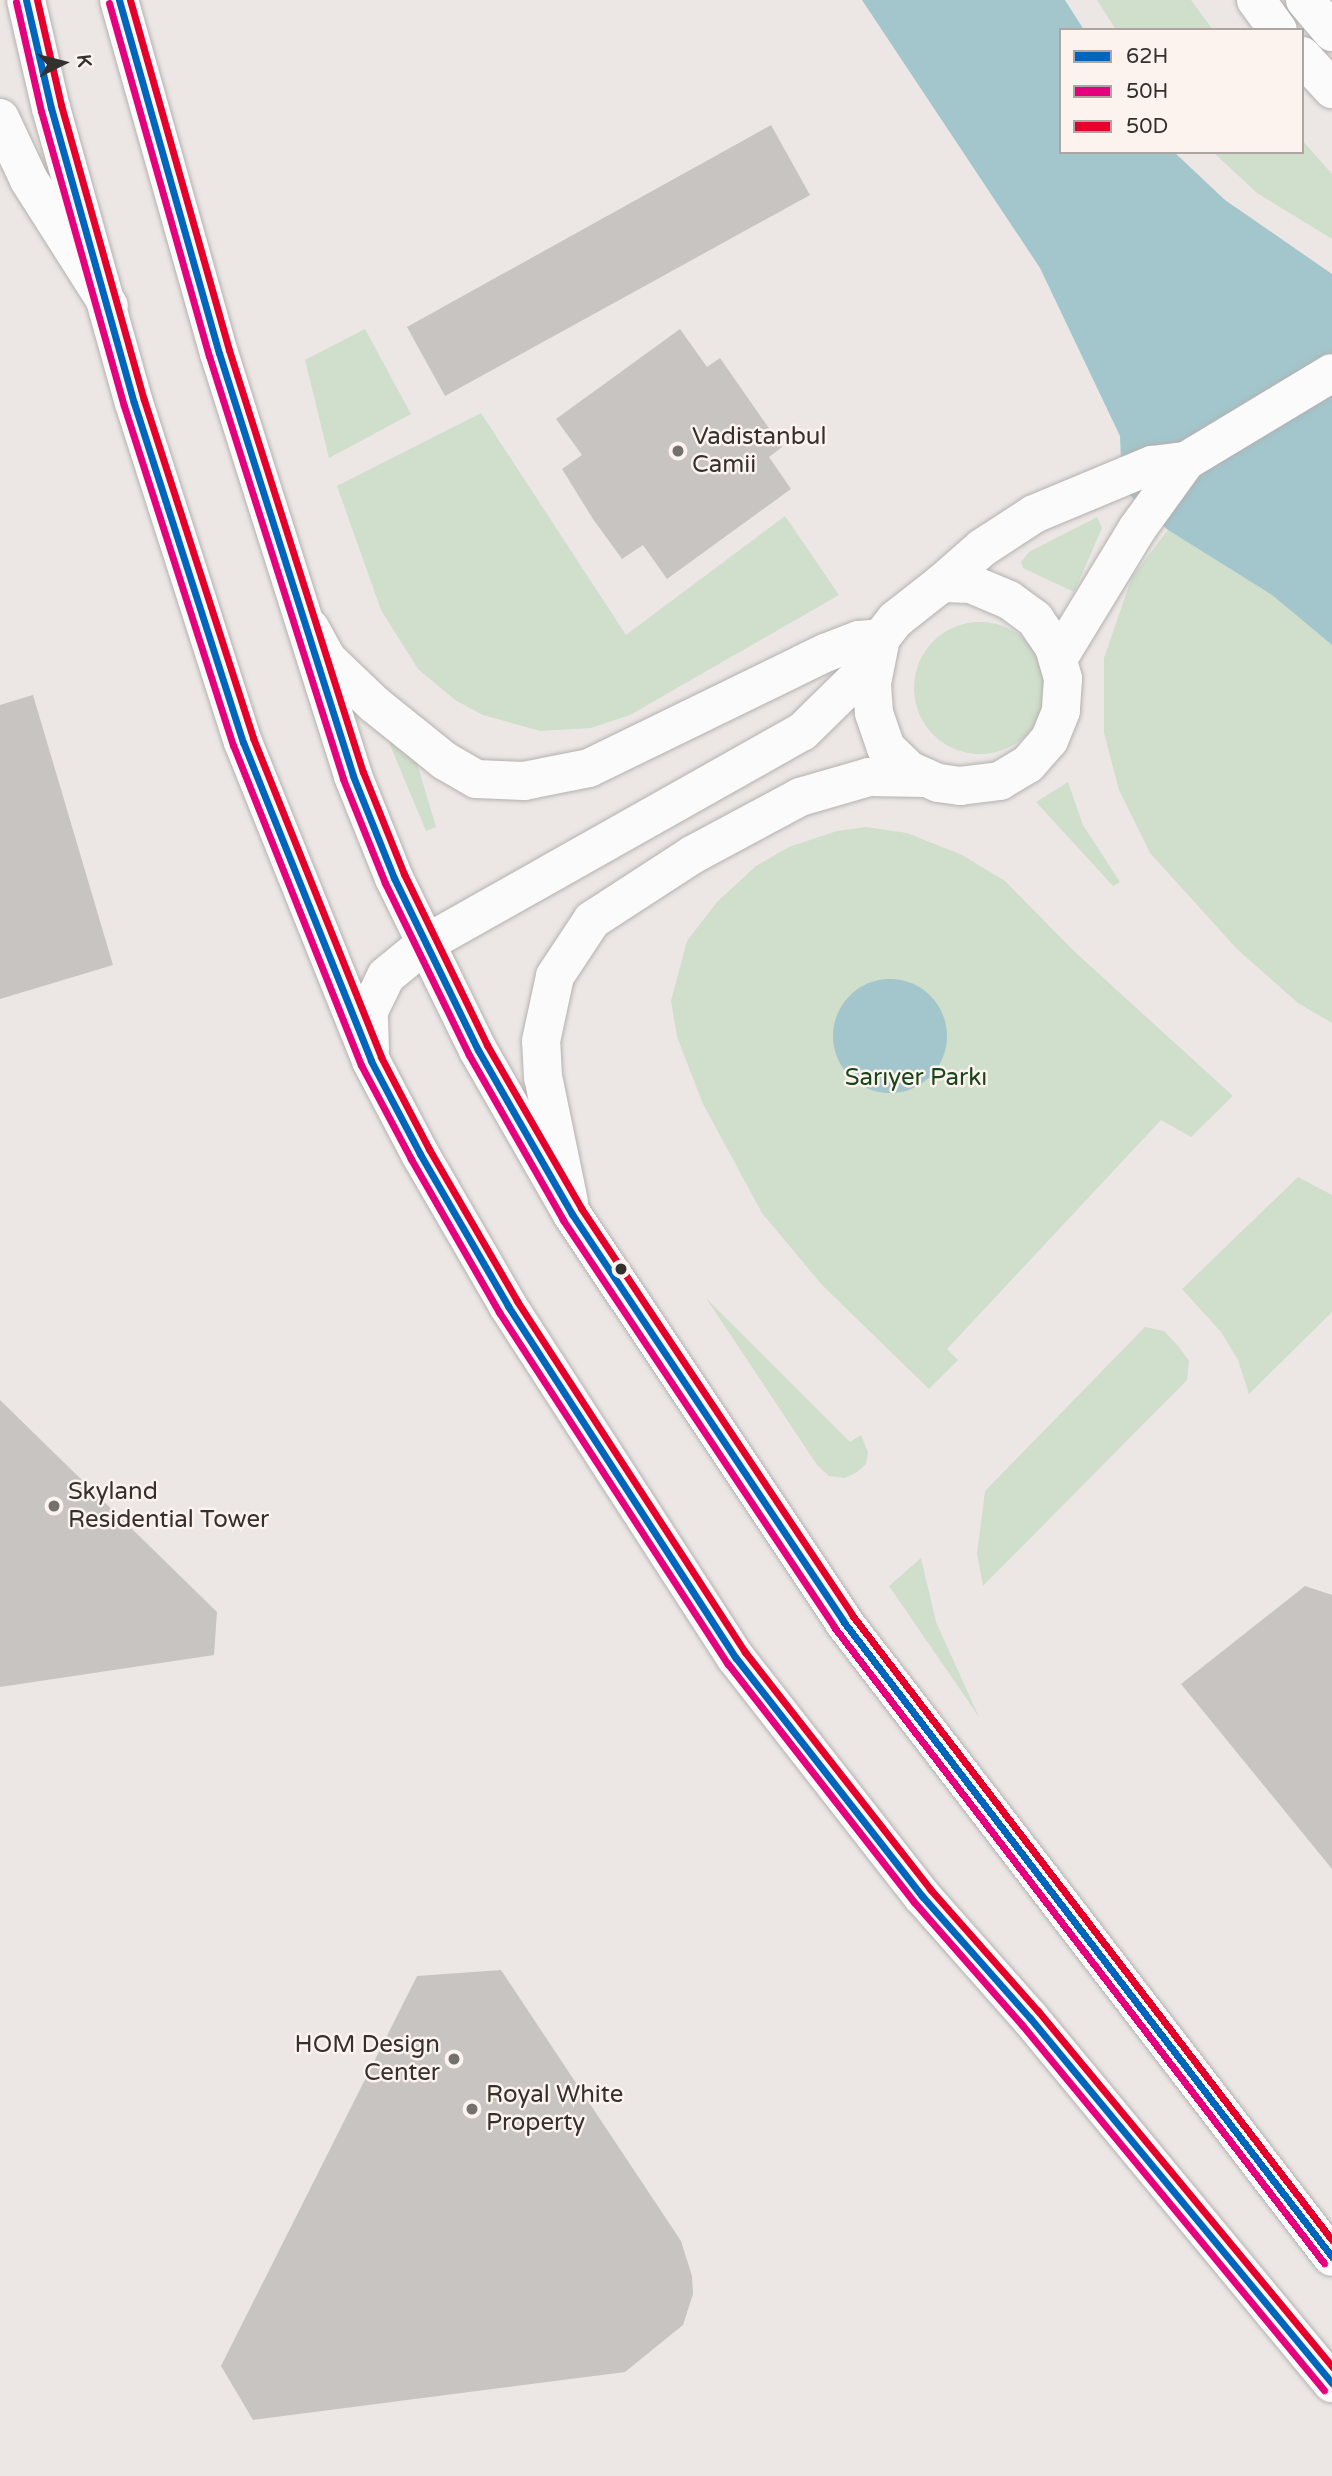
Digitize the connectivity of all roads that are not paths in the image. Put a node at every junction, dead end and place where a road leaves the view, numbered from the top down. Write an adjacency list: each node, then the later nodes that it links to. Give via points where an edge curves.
1 (26, 0): 10 (main road, via 51,108)
2 (119, 0): 14 (main road, via 219,353)
3 (1256, 0): 5 (main road)
4 (1305, 0): 6 (main road)
5 (1277, 28)
6 (1332, 32)
7 (1304, 58): 8 (main road)
8 (1332, 89)
9 (0, 118): 10 (main road, via 29,180)
10 (109, 306): 19 (main road, via 134,403 239,730)
11 (1332, 373): 12 (main road)
12 (1186, 461): 13 (main road, via 1152,465 1034,514 982,548); 16 (main road, via 1131,539)
13 (942, 583): 15 (main road, via 895,620); 16 (main road, via 971,584 1009,600 1035,620)
14 (305, 619): 15 (main road, via 328,660 445,761 476,779 524,781 589,768 825,653 859,640); 18 (main road, via 353,776)
15 (881, 638): 17 (main road, via 872,683 874,713 886,748 909,770); 18 (main road, via 859,676 802,732)
16 (1058, 659): 17 (main road, via 1063,679 1061,711 1049,740 1028,764 1000,781 970,787)
17 (926, 778): 20 (main road, via 869,777 800,797 692,855 592,920 555,976 541,1041 543,1077)
18 (425, 944): 19 (main road, via 386,976 369,1011); 20 (main road, via 478,1050)
19 (371, 1061): 24 (main road, via 508,1306 736,1658 922,1896 1030,2018)
20 (572, 1214): 21 (main road, via 843,1621)
21 (1272, 2177): 22 (main road); 23 (main road)
22 (1332, 2222)
23 (1332, 2257)
24 (1332, 2382)

